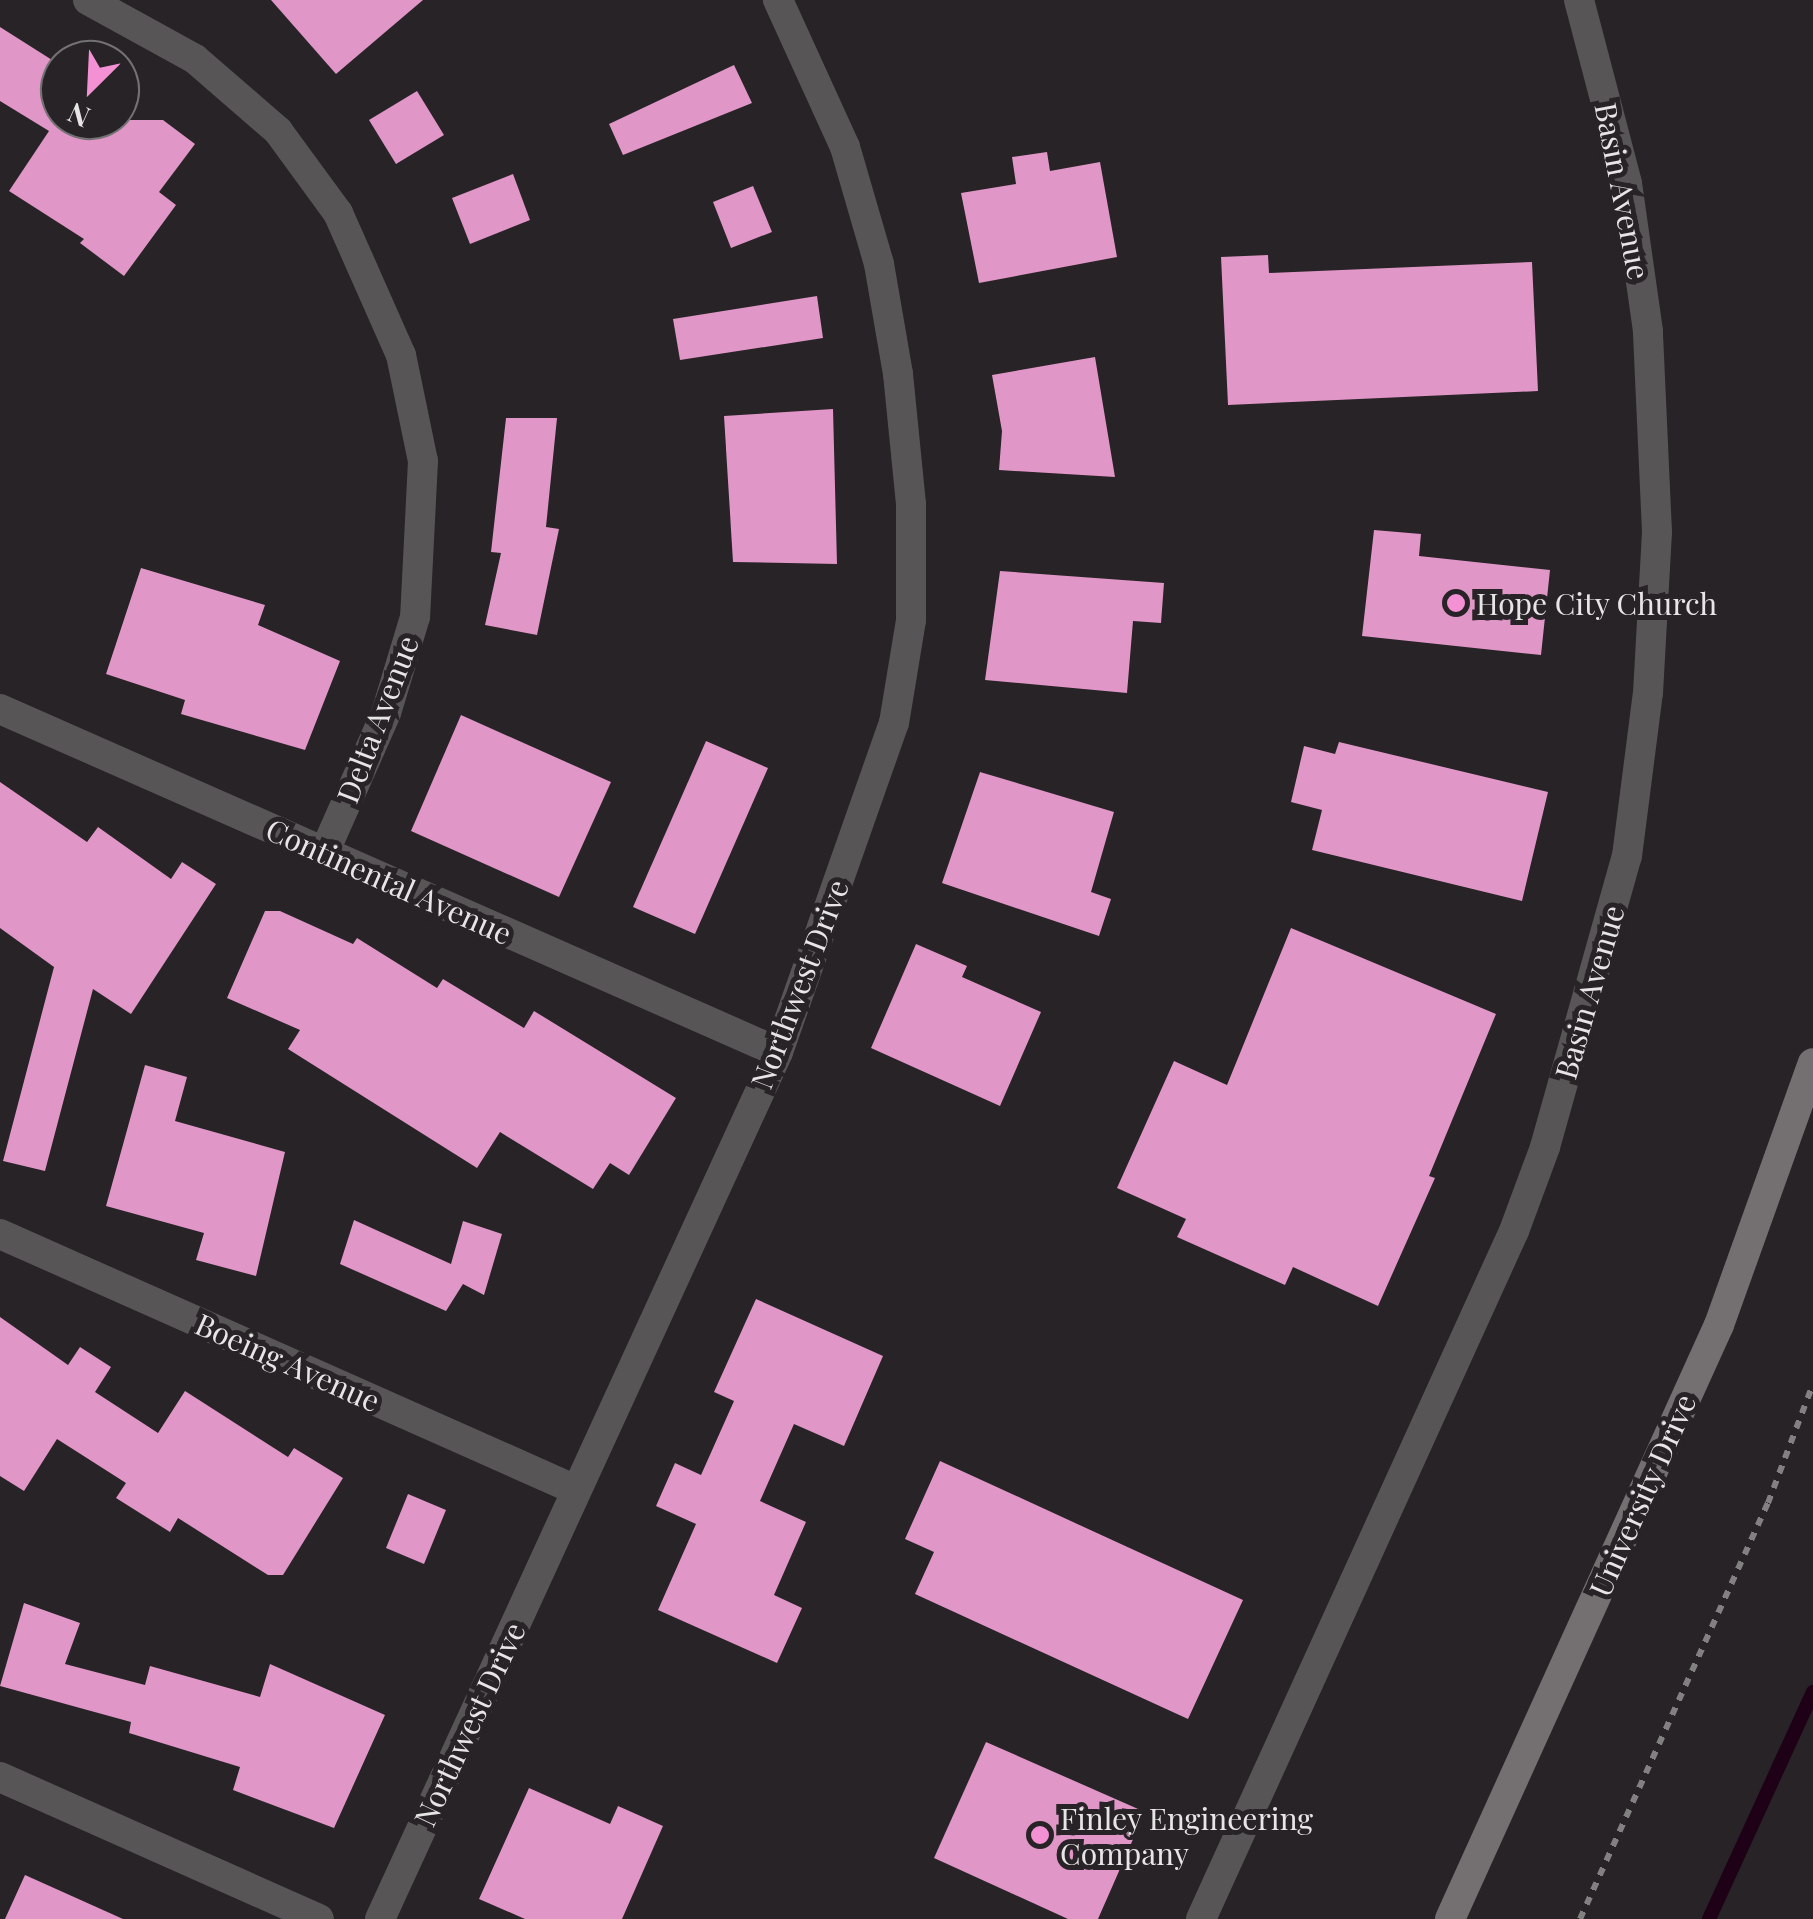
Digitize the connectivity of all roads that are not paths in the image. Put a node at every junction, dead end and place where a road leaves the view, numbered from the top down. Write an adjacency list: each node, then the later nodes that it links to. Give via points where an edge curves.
1 (88, 0): 5 (street, Delta Avenue, via 195,59 278,131 338,213 401,355 422,461 415,617 386,714)
2 (778, 0): 6 (street, Northwest Drive, via 846,147 880,264 898,374 911,581 894,723)
3 (1579, 0): 13 (street, Basin Avenue, via 1627,182 1648,330 1657,532 1648,693 1627,856 1545,1148 1514,1231)
4 (0, 709): 5 (street, Continental Avenue)
5 (324, 853): 6 (street, Continental Avenue)
6 (778, 1052): 9 (street, Northwest Drive)
7 (1813, 1064): 14 (main road, University Drive, via 1718,1325)
8 (0, 1234): 9 (street, Boeing Avenue)
9 (576, 1490): 12 (street, Northwest Drive)
10 (0, 1777): 11 (street)
11 (319, 1919)
12 (380, 1919)
13 (1201, 1919)
14 (1450, 1919)

